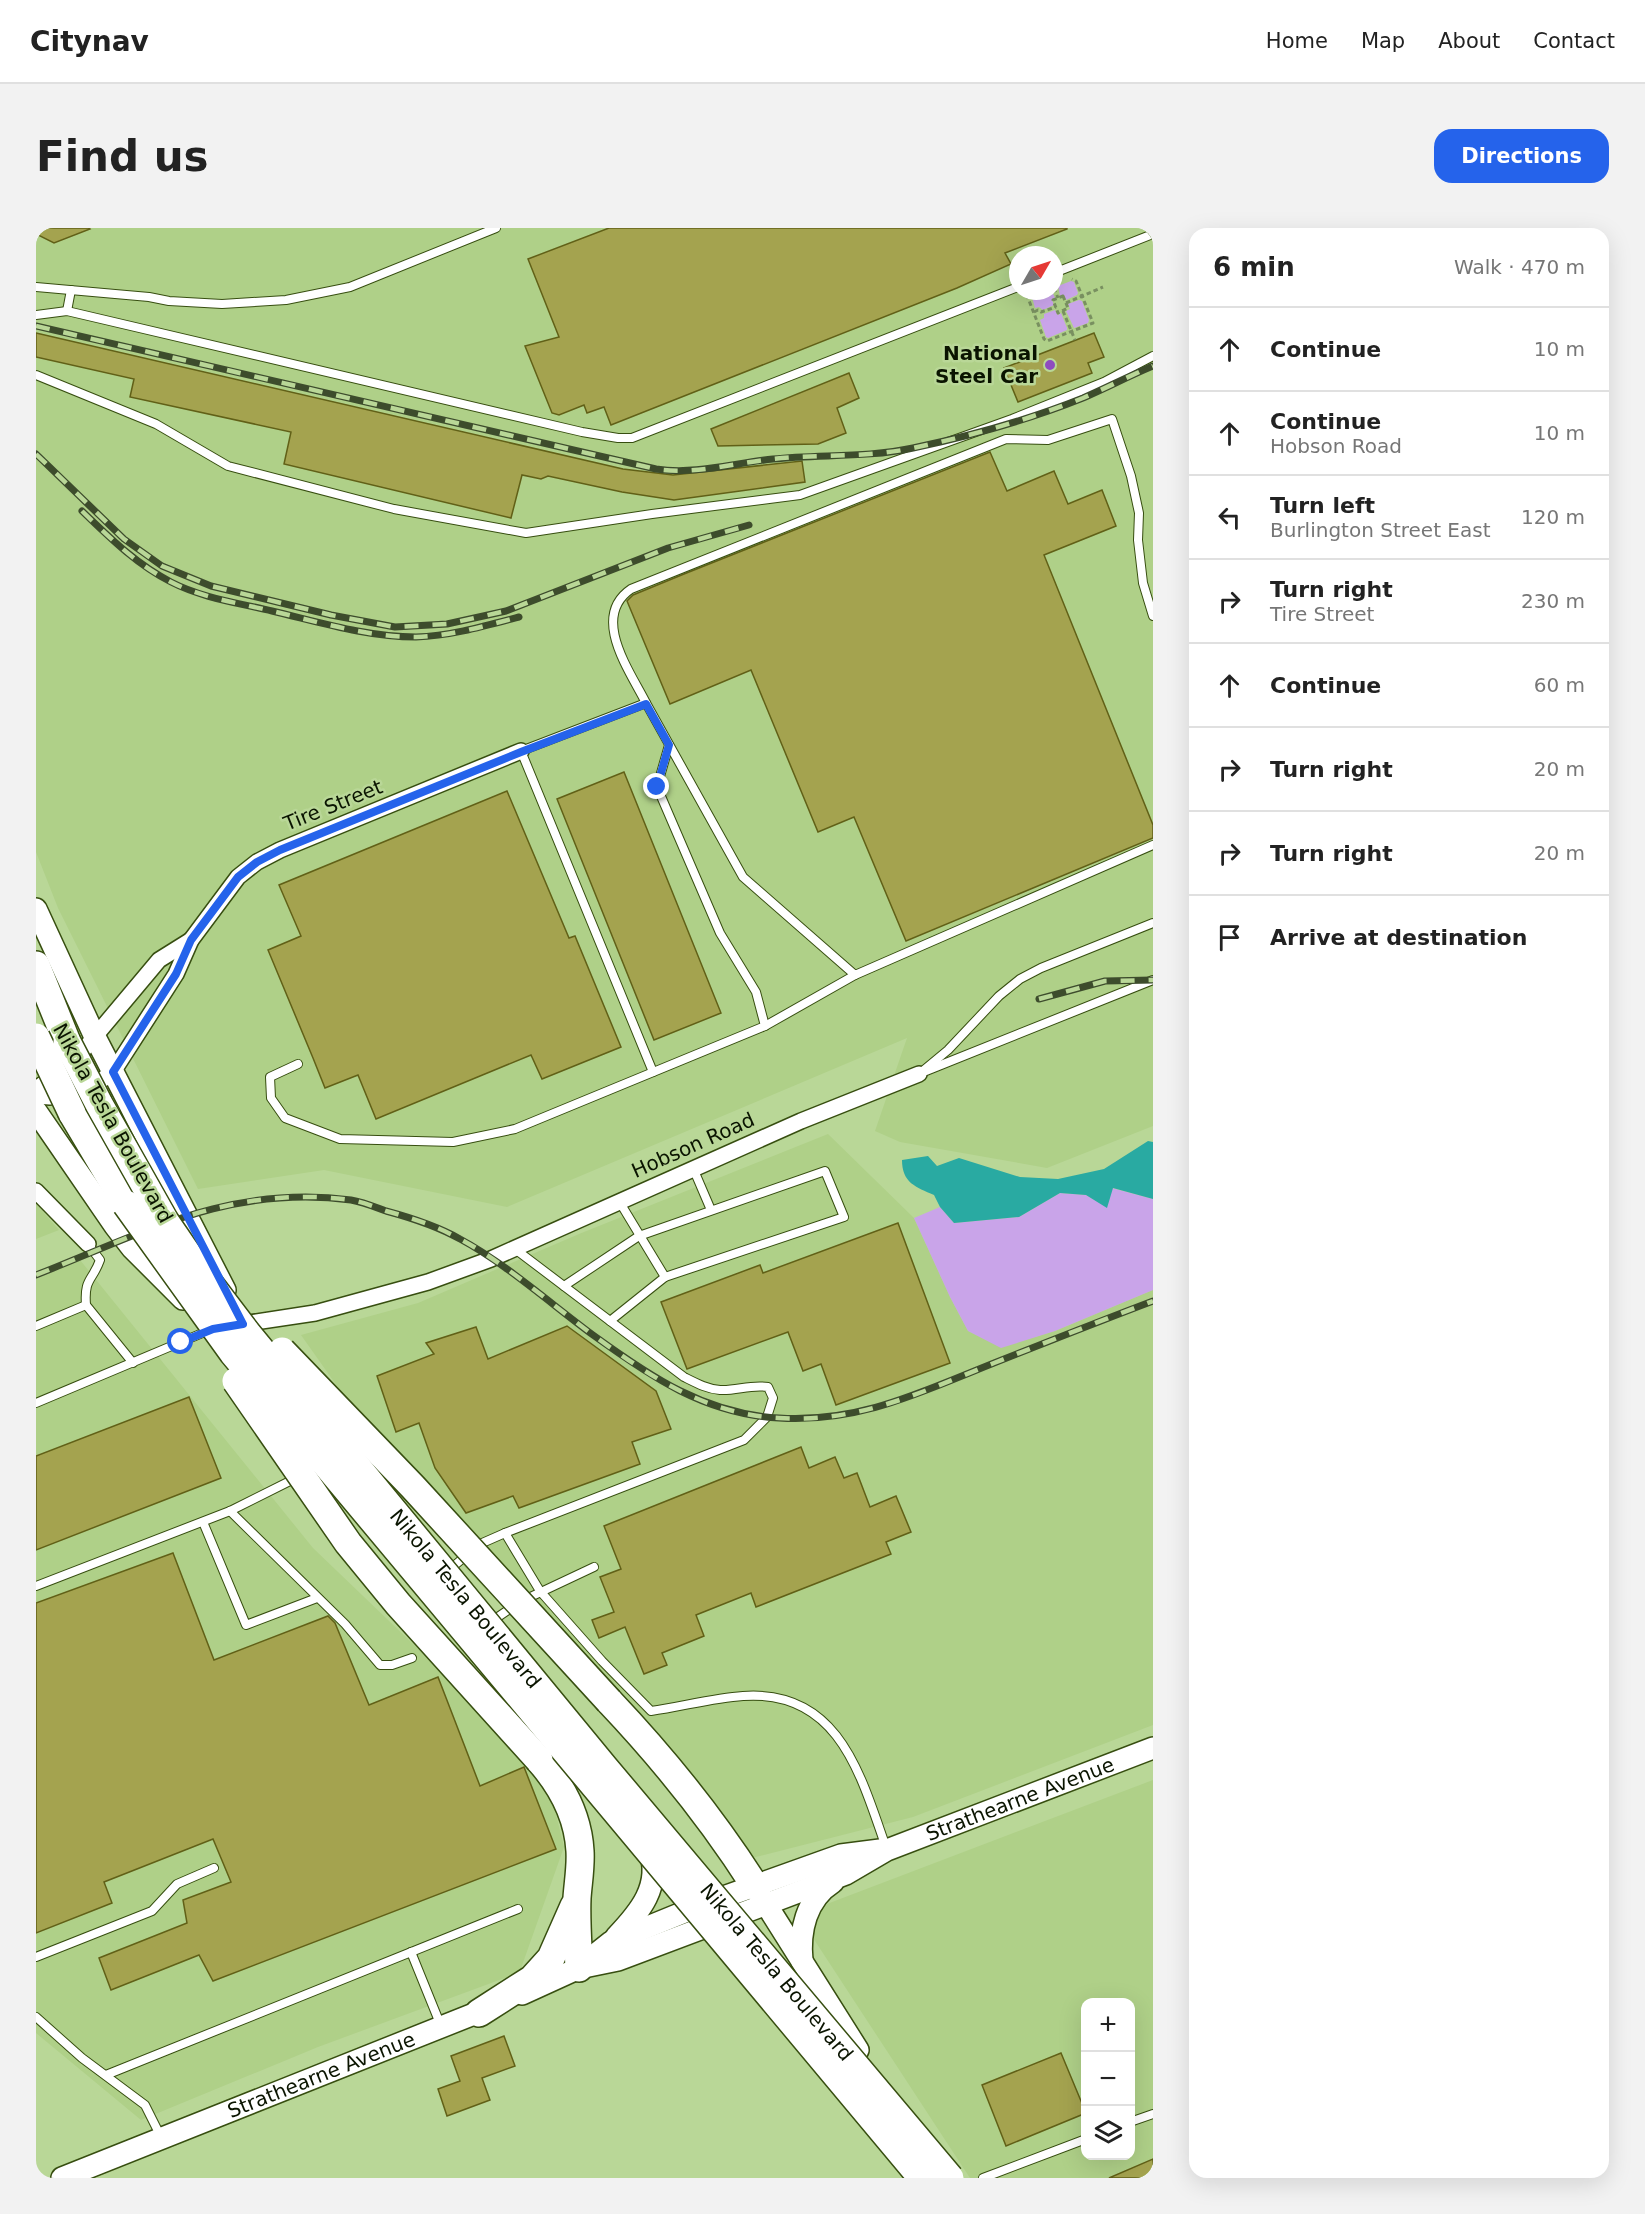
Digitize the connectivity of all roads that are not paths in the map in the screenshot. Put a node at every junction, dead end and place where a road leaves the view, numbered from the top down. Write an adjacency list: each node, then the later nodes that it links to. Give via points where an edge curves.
1 (496, 228): 5 (lane, via 350,287 286,300 222,304)
2 (1153, 234): 3 (lane)
3 (1063, 269)
4 (36, 287): 5 (lane)
5 (71, 290): 7 (lane)
6 (1009, 291): 7 (lane, via 632,438 582,432)
7 (67, 311): 8 (lane)
8 (36, 315)
9 (1153, 356): 10 (lane, via 1104,382 1012,419 800,495 526,533 394,509 228,466 156,424)
10 (36, 375)
11 (1153, 616): 12 (lane, via 1143,583 1133,485 1112,418 1048,440 1006,439 631,588 621,596 612,629)
12 (646, 704): 13 (lane); 14 (lane)
13 (669, 745): 20 (lane, via 743,877); 23 (lane, via 657,787 720,933 756,992)
14 (521, 752): 18 (street, Tire Street, via 257,862 238,877); 30 (lane)
15 (1153, 845): 20 (lane)
16 (36, 909): 25 (main road)
17 (1153, 923): 31 (lane, Hobson Road, via 1020,979)
18 (191, 940): 25 (street, Tire Street, via 159,960); 29 (street, Tire Street, via 176,974)
19 (36, 965): 26 (highway)
20 (855, 975): 23 (lane)
21 (1153, 980): 31 (lane)
22 (36, 982): 26 (highway, Nikola Tesla Boulevard)
23 (765, 1026): 30 (lane)
24 (36, 1037): 35 (highway, Nikola Tesla Boulevard, bridge)
25 (95, 1037): 29 (main road); 32 (street, Tire Street, via 64,1069)
26 (67, 1042): 36 (highway, Nikola Tesla Boulevard, bridge)
27 (36, 1054): 35 (highway, bridge)
28 (298, 1064): 30 (lane, via 270,1077 271,1098 285,1118 340,1139 453,1142 515,1130)
29 (113, 1072): 33 (street, Tire Street, via 72,1093); 49 (main road)
30 (653, 1072)
31 (919, 1074): 37 (street, Hobson Road)
32 (36, 1089)
33 (36, 1096)
34 (36, 1111): 51 (main road, via 132,1248)
35 (72, 1113): 40 (highway, Nikola Tesla Boulevard)
36 (135, 1164): 73 (highway, bridge, via 204,1265 660,1756 737,1858); 97 (highway, Nikola Tesla Boulevard, bridge, via 165,1221 247,1334 597,1759)
37 (693, 1168): 39 (street, Hobson Road); 41 (lane)
38 (36, 1191): 43 (street)
39 (619, 1201): 42 (lane); 44 (street, Hobson Road)
40 (126, 1204): 74 (highway, bridge, via 220,1359 348,1543 552,1775 574,1817 580,1852); 95 (highway, Nikola Tesla Boulevard, bridge, via 232,1353)
41 (711, 1210): 42 (lane); 45 (lane, via 825,1171 844,1217)
42 (639, 1236): 45 (lane); 46 (lane)
43 (88, 1244): 47 (lane, via 100,1260 87,1282)
44 (514, 1248): 46 (lane); 49 (street, Hobson Road, via 428,1282 315,1313)
45 (665, 1277): 48 (lane)
46 (564, 1286): 48 (lane)
47 (86, 1305): 50 (lane); 52 (lane)
48 (610, 1321): 58 (lane, via 684,1377 704,1387 768,1387 773,1398 767,1417 744,1440)
49 (243, 1324): 51 (street, Hobson Road); 54 (main road)
50 (36, 1326)
51 (213, 1329): 52 (lane); 54 (main road)
52 (133, 1363): 53 (lane)
53 (36, 1403)
54 (287, 1404): 60 (main road, via 325,1462)
55 (309, 1470): 56 (lane)
56 (230, 1511): 57 (lane); 63 (lane)
57 (203, 1522): 61 (lane); 63 (lane, via 246,1625)
58 (505, 1533): 60 (lane, via 480,1544); 62 (lane)
59 (594, 1567): 62 (lane)
60 (438, 1579): 64 (main road)
61 (36, 1586)
62 (540, 1591): 64 (lane); 69 (lane, via 651,1712 758,1696 785,1701 810,1713 830,1729 852,1756)
63 (317, 1598): 65 (lane, via 380,1665)
64 (481, 1630): 66 (main road)
65 (412, 1658)
66 (560, 1720): 68 (main road); 72 (main road, via 607,1761)
67 (1153, 1748): 69 (main road, Strathearne Avenue)
68 (634, 1820): 75 (main road); 79 (main road, via 652,1858 652,1885 635,1918)
69 (887, 1850): 71 (main road, Strathearne Avenue); 73 (main road, Strathearne Avenue, via 841,1855)
70 (214, 1868): 81 (lane, via 177,1884 152,1911)
71 (846, 1874): 73 (main road, Strathearne Avenue); 82 (main road, via 814,1901 801,1932)
72 (727, 1896): 73 (main road, Strathearne Avenue); 75 (main road, Strathearne Avenue); 77 (main road)
73 (760, 1896): 77 (main road, Strathearne Avenue); 82 (main road)
74 (577, 1899): 83 (highway); 84 (highway, via 551,1958 532,1979)
75 (704, 1904): 78 (main road); 79 (main road, Strathearne Avenue)
76 (518, 1909): 80 (lane)
77 (742, 1914): 78 (main road, Strathearne Avenue); 87 (main road)
78 (719, 1922): 83 (main road, Strathearne Avenue, via 618,1960); 91 (main road, via 865,2094)
79 (611, 1942): 83 (main road, Strathearne Avenue)
80 (411, 1952): 86 (lane); 88 (lane)
81 (36, 1957)
82 (802, 1961): 87 (main road)
83 (579, 1968): 84 (main road, Strathearne Avenue)
84 (479, 2013): 86 (main road, Strathearne Avenue)
85 (36, 2017): 88 (lane)
86 (441, 2028): 92 (main road, Strathearne Avenue)
87 (858, 2050): 91 (main road)
88 (106, 2075): 92 (lane, via 146,2106)
89 (1153, 2114): 90 (lane)
90 (1135, 2121)
91 (909, 2132): 96 (main road)
92 (162, 2139): 94 (main road, Strathearne Avenue)
93 (1081, 2141): 98 (lane)
94 (72, 2176)
95 (922, 2178)
96 (944, 2178)
97 (950, 2178)
98 (983, 2178)

